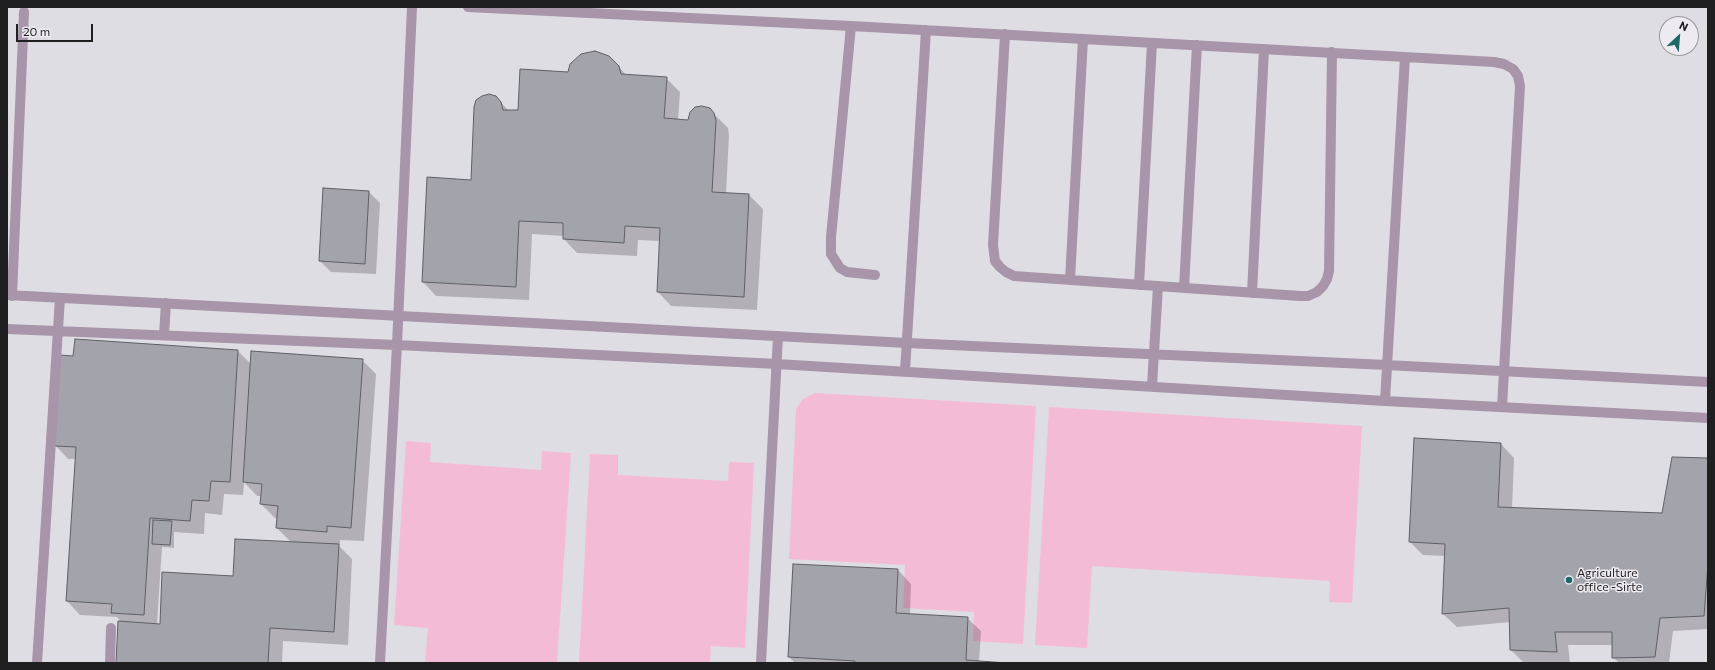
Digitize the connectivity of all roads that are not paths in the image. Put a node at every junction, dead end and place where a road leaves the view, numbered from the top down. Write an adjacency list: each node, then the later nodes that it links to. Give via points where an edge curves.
1 (412, 7): 22 (lane)
2 (468, 7): 4 (lane)
3 (24, 12): 19 (lane)
4 (851, 26): 5 (lane); 13 (lane, via 830,246 831,254 840,268 856,274)
5 (926, 30): 6 (lane); 27 (lane)
6 (1005, 34): 7 (lane); 14 (lane, via 993,253 1000,267 1014,276)
7 (1082, 39): 8 (lane); 14 (lane)
8 (1152, 43): 9 (lane); 15 (lane)
9 (1197, 45): 10 (lane); 17 (lane)
10 (1264, 49): 11 (lane); 18 (lane)
11 (1332, 52): 12 (lane); 18 (lane, via 1327,279 1323,286 1308,296)
12 (1405, 56): 31 (lane); 33 (lane, via 1494,62 1513,68 1518,76 1520,86)
13 (875, 275)
14 (1070, 280): 15 (lane)
15 (1139, 285): 16 (lane)
16 (1158, 286): 17 (lane); 29 (lane)
17 (1184, 288): 18 (lane)
18 (1252, 293)
19 (9, 296): 20 (lane)
20 (60, 298): 21 (lane); 24 (lane)
21 (166, 303): 22 (lane); 25 (lane)
22 (398, 315): 26 (lane); 28 (lane)
23 (7, 329): 24 (lane)
24 (58, 331): 25 (lane); 40 (lane)
25 (164, 336): 28 (lane)
26 (778, 336): 27 (lane); 30 (lane)
27 (907, 342): 29 (lane); 32 (lane)
28 (397, 345): 30 (lane); 42 (lane)
29 (1154, 354): 31 (lane); 35 (lane)
30 (777, 364): 32 (lane); 43 (lane)
31 (1387, 365): 33 (lane); 36 (lane)
32 (905, 371): 35 (lane)
33 (1504, 371): 34 (lane); 37 (lane)
34 (1708, 382)
35 (1152, 386): 36 (lane)
36 (1385, 401): 37 (lane)
37 (1502, 407): 38 (lane)
38 (1708, 418)
39 (111, 628): 41 (lane)
40 (37, 663)
41 (110, 663)
42 (380, 663)
43 (761, 663)

